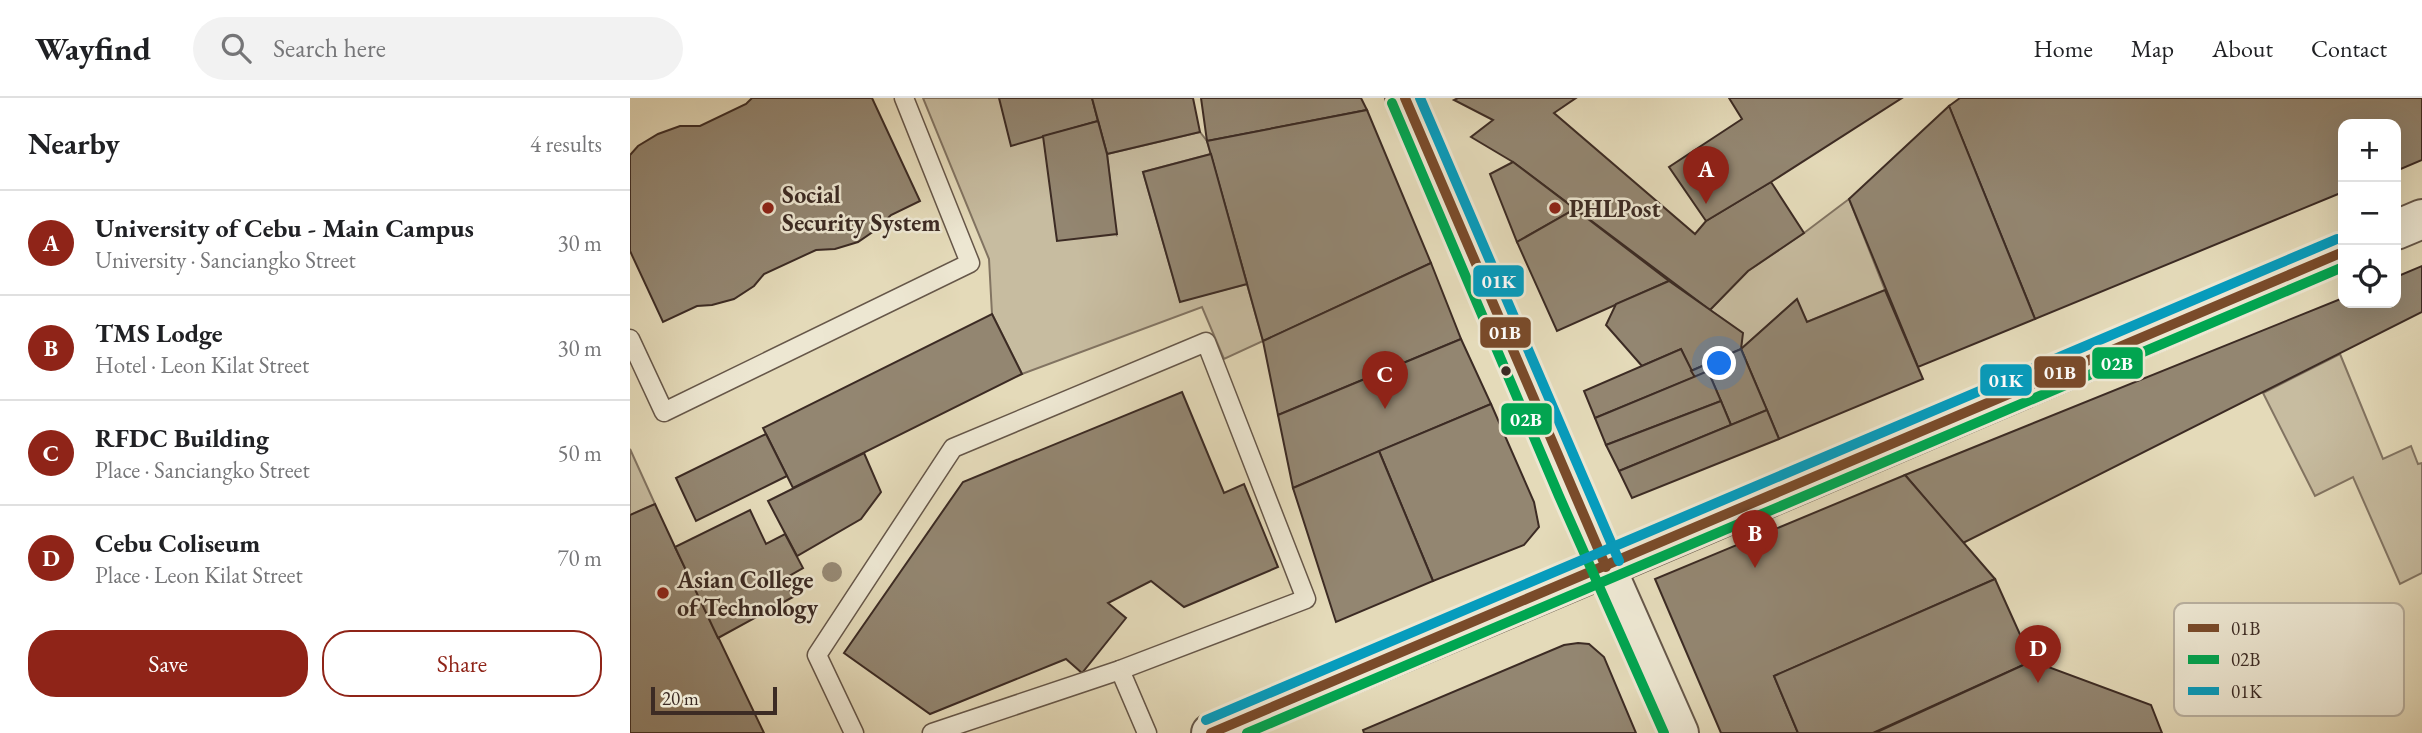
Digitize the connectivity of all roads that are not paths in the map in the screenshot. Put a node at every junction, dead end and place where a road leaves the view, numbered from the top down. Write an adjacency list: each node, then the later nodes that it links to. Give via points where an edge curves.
1 (904, 98): 6 (lane, via 970,263 664,412)
2 (1405, 98): 7 (street)
3 (2422, 219): 4 (street)
4 (2401, 228)
5 (2338, 254): 7 (street)
6 (630, 339)
7 (1606, 567): 12 (street); 13 (street)
8 (1120, 670): 9 (lane, via 1306,599 1206,342 953,448 817,655); 10 (lane); 11 (lane)
9 (854, 733)
10 (932, 733)
11 (1147, 733)
12 (1211, 733)
13 (1679, 733)

